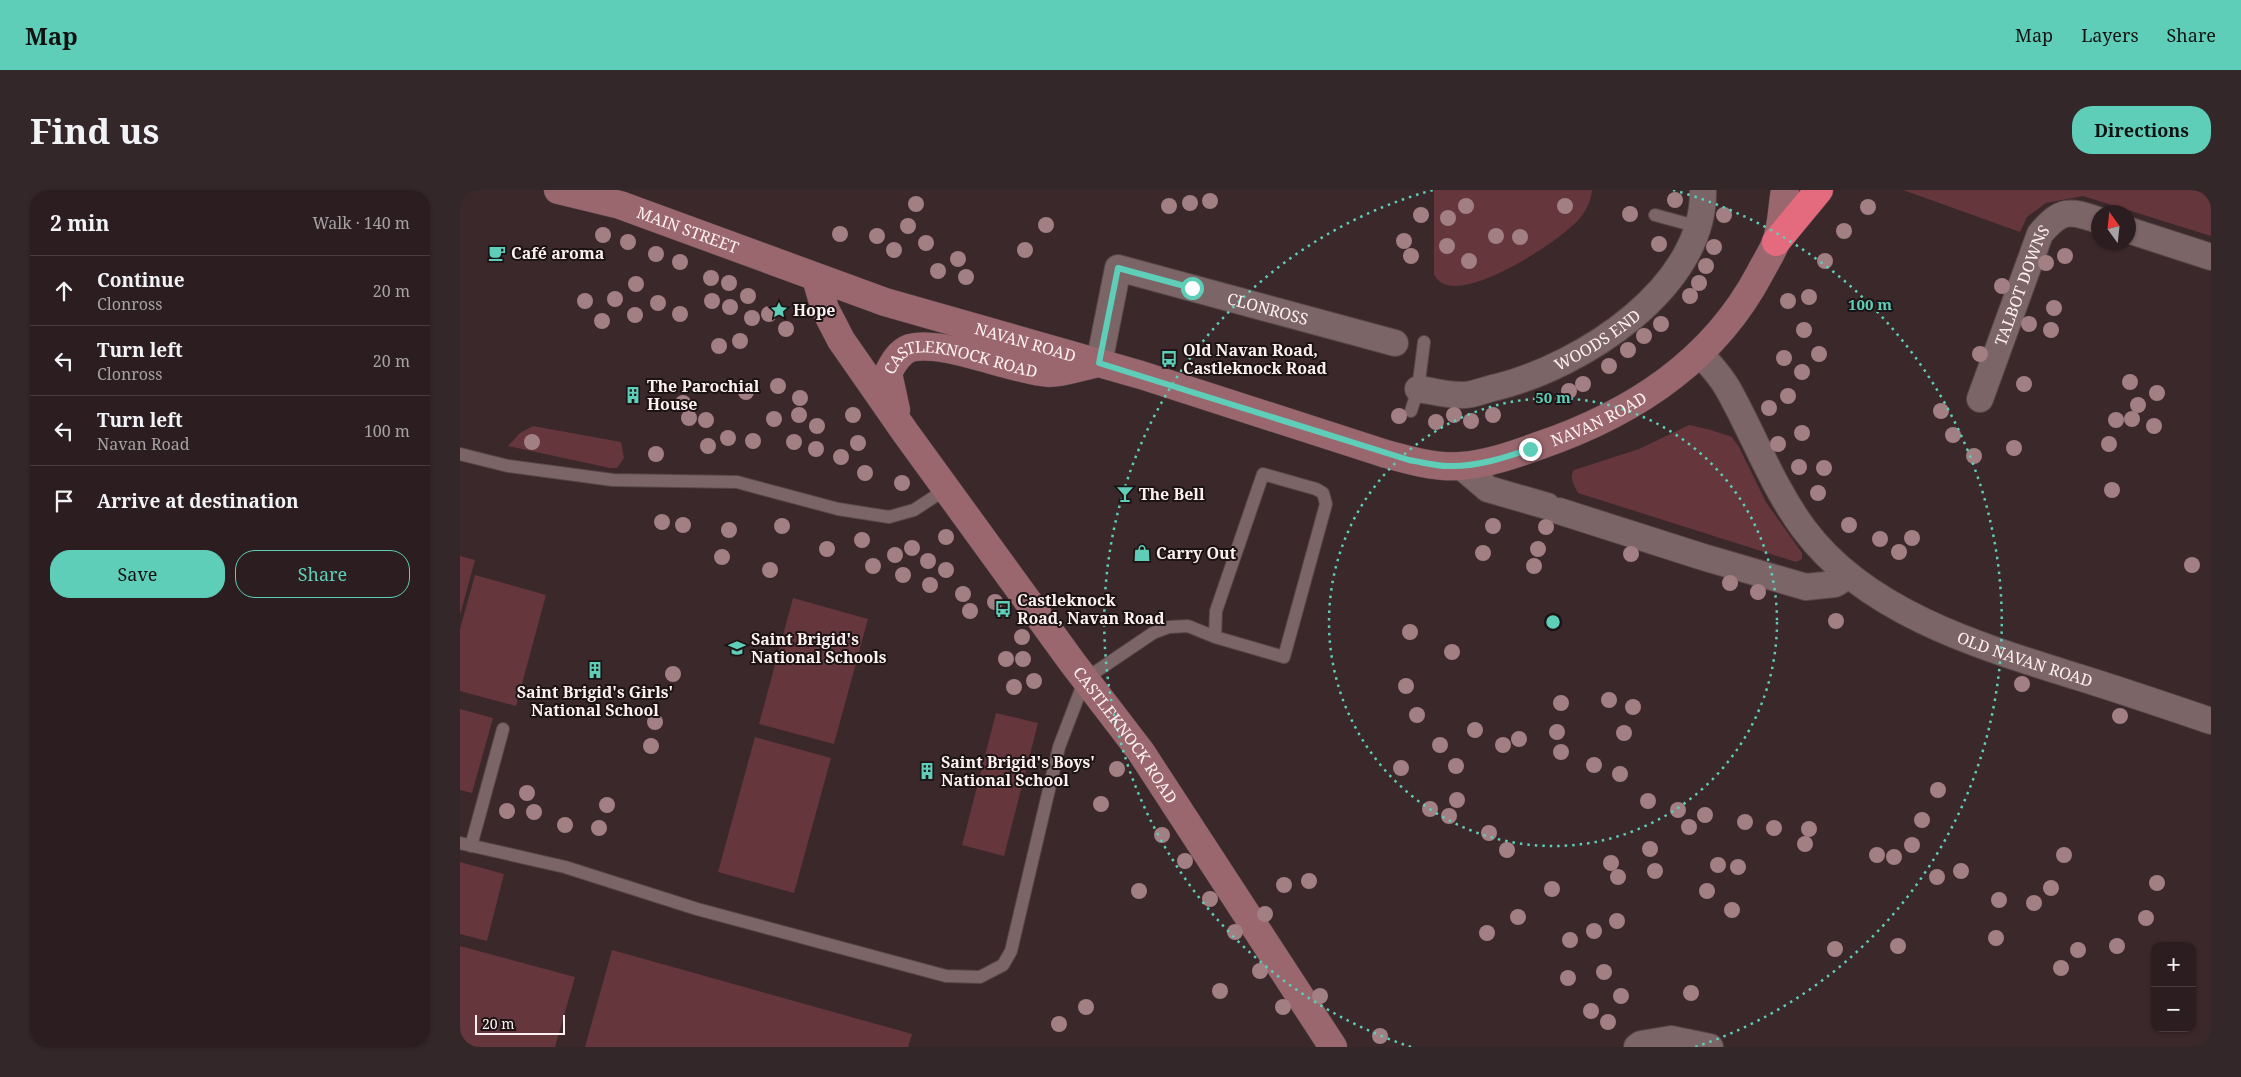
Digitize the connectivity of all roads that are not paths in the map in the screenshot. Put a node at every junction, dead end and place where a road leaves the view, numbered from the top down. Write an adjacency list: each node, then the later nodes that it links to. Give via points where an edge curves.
1 (558, 190): 11 (main road, MAIN STREET, via 620,205)
2 (1703, 190): 7 (street, WOODS END, via 1704,208)
3 (1784, 190): 9 (main road, NAVAN ROAD)
4 (1819, 190): 9 (highway)
5 (1655, 215): 7 (lane)
6 (2091, 218): 16 (street, TALBOT DOWNS, via 2074,212 2058,216 2040,234)
7 (1699, 227): 17 (street, WOODS END, via 1668,282 1632,316 1582,352 1522,380 1464,395)
8 (2136, 233): 10 (street)
9 (1776, 242): 14 (main road, NAVAN ROAD, via 1749,292 1725,327)
10 (2211, 257)
11 (816, 278): 15 (main road, NAVAN ROAD, via 885,302); 18 (main road, CASTLEKNOCK ROAD, via 825,309 841,340)
12 (1424, 342): 17 (lane)
13 (1395, 343): 15 (street, CLONROSS, via 1118,268)
14 (1700, 353): 20 (main road, NAVAN ROAD, via 1656,388 1606,420 1514,454); 22 (street, OLD NAVAN ROAD, via 1728,388 1782,498 1804,530)
15 (1099, 363): 18 (main road, CASTLEKNOCK ROAD, via 1050,373 942,349 909,348 900,354 888,373 893,404); 20 (main road, NAVAN ROAD, via 1383,453 1445,466)
16 (1980, 399)
17 (1415, 400)
18 (905, 432): 21 (main road, CASTLEKNOCK ROAD)
19 (460, 454): 21 (lane, via 508,466 613,480 738,482 838,509 889,517 914,510)
20 (1462, 466): 22 (street, via 1488,489 1806,587 1835,584)
21 (946, 489): 24 (main road, CASTLEKNOCK ROAD)
22 (1848, 576): 25 (street, OLD NAVAN ROAD, via 1925,622 1991,650)
23 (1215, 637): 23 (lane, via 1284,657 1326,504 1322,493 1263,474 1216,611); 24 (lane, via 1188,626 1169,627 1153,633)
24 (1085, 679): 27 (lane, via 1059,747 1011,951 1003,965 980,977 946,976 697,909 565,867); 28 (main road, CASTLEKNOCK ROAD, via 1141,752)
25 (2211, 721)
26 (503, 729): 27 (lane)
27 (466, 844)
28 (1333, 1047)
29 (1637, 1047): 30 (street, via 1671,1038)
30 (1710, 1047)

